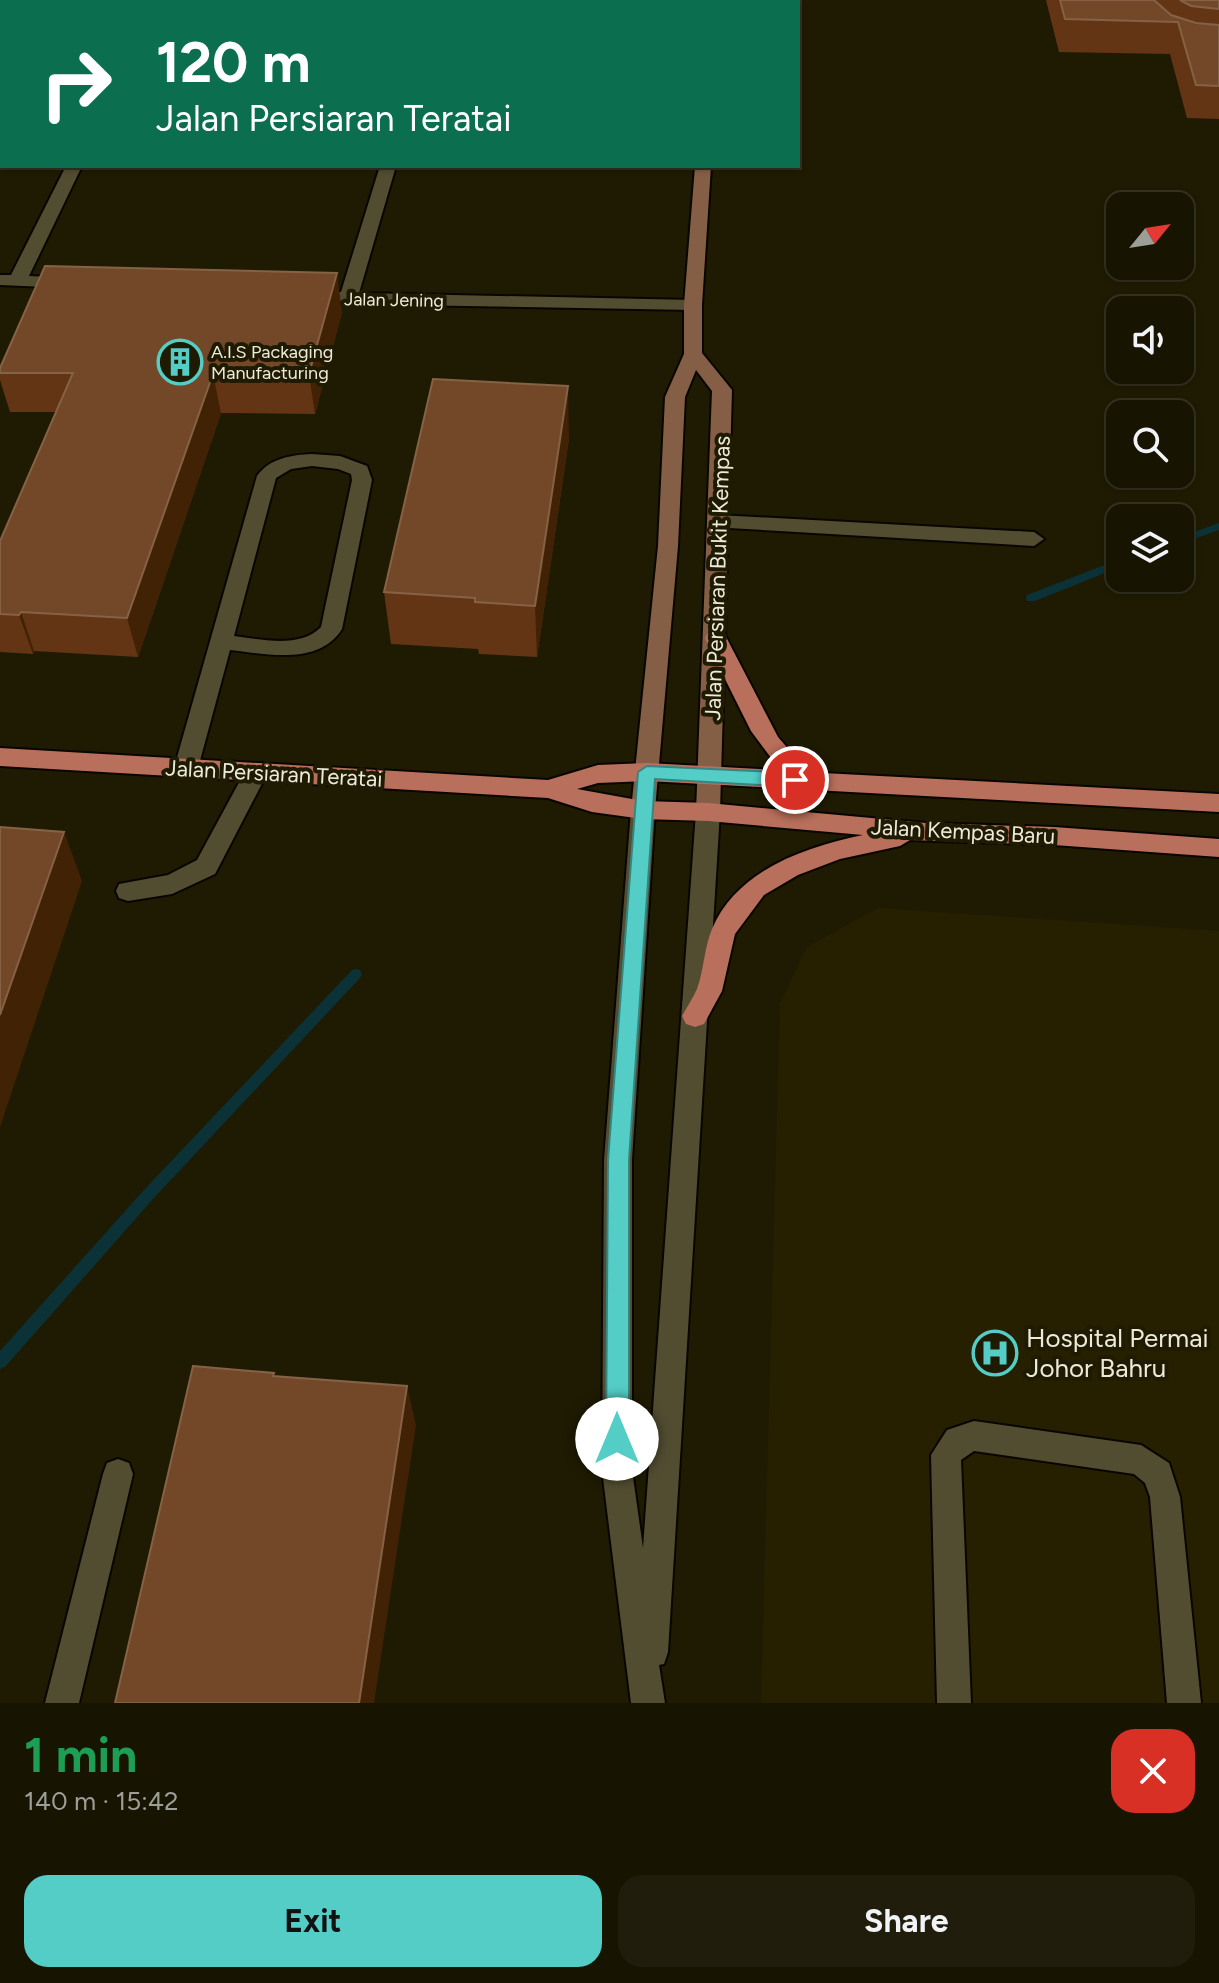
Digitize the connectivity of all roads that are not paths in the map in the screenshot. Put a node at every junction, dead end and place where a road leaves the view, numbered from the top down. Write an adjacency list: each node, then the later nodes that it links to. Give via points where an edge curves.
1 (73, 168): 4 (street)
2 (387, 168): 7 (street)
3 (703, 168): 8 (street)
4 (9, 280): 5 (street)
5 (96, 285)
6 (285, 296): 7 (street, Jalan Jening)
7 (348, 299): 8 (street, Jalan Jening)
8 (693, 305): 9 (street)
9 (693, 354): 10 (street, Jalan Persiaran Bukit Kempas, via 722,390); 17 (street, via 675,397 668,546)
10 (718, 522): 11 (street); 12 (street, Jalan Persiaran Bukit Kempas)
11 (1034, 539)
12 (716, 638): 18 (street, Jalan Persiaran Bukit Kempas); 19 (main road, via 745,701 788,764 818,777)
13 (221, 642): 13 (street, via 267,476 297,461 340,462 360,471 326,639 299,647); 15 (street)
14 (0, 757): 15 (main road, Jalan Persiaran Teratai)
15 (186, 768): 16 (main road, Jalan Persiaran Teratai)
16 (256, 772): 20 (main road, Jalan Persiaran Teratai); 26 (street, via 206,867 172,884)
17 (647, 772): 18 (main road, Jalan Persiaran Teratai); 20 (main road, Jalan Persiaran Teratai, via 598,774); 22 (street)
18 (710, 776): 19 (main road, Jalan Kempas Baru); 23 (street, Jalan Persiaran Bukit Kempas)
19 (936, 787): 21 (main road, Jalan Kempas Baru)
20 (548, 789): 22 (main road, Jalan Persiaran Teratai, via 592,803)
21 (1219, 803)
22 (643, 810): 23 (main road, Jalan Persiaran Teratai); 30 (street, via 618,1160 617,1470)
23 (708, 812): 24 (main road, Jalan Kempas Baru); 27 (street)
24 (926, 832): 25 (main road, Jalan Kempas Baru); 27 (main road, via 837,850 755,888 723,931 709,991)
25 (1219, 848)
26 (128, 891)
27 (695, 1016): 30 (street)
28 (118, 1474): 29 (street)
29 (62, 1703)
30 (648, 1703)
31 (954, 1703): 32 (street, via 946,1455 958,1441 974,1436 1141,1460 1158,1474 1165,1497)
32 (1184, 1703)

